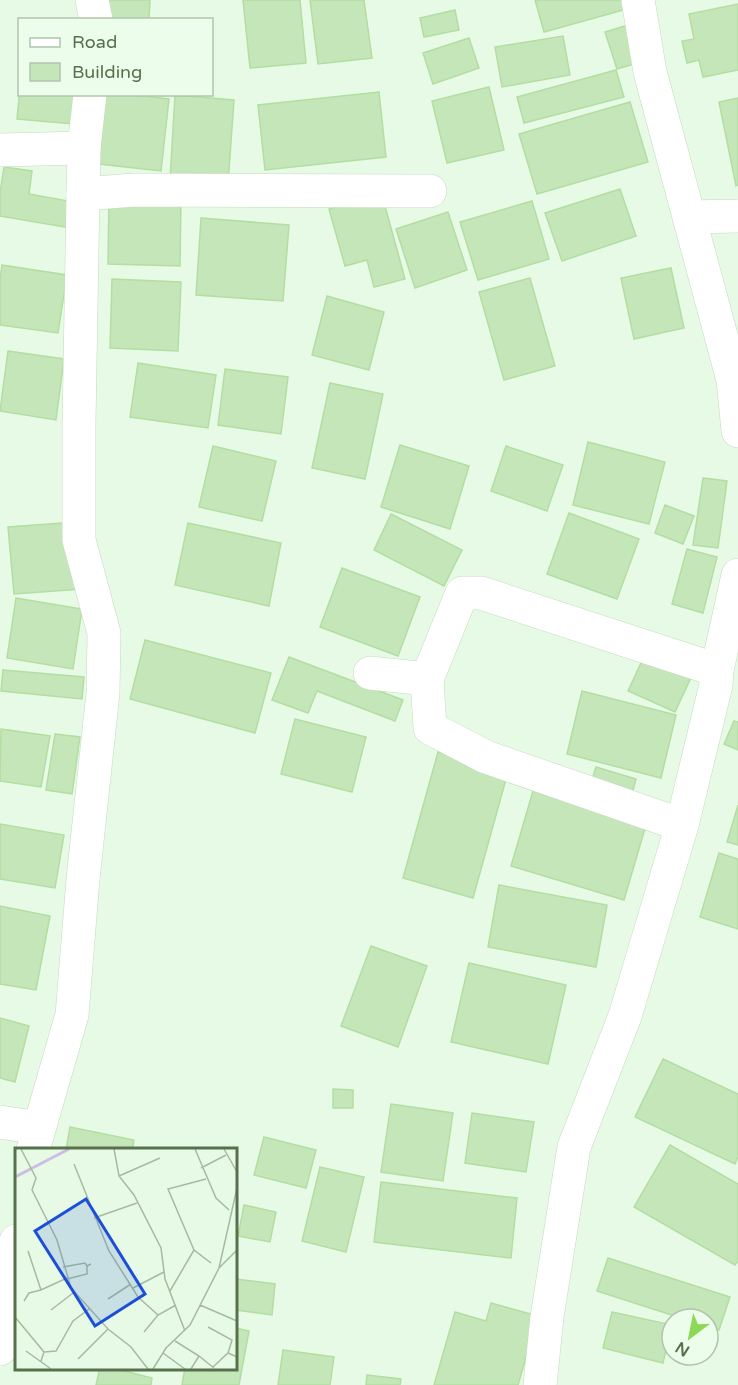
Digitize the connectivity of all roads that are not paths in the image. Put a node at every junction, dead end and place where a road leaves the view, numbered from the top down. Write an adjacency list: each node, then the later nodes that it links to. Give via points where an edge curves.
1 (92, 0): 3 (street)
2 (638, 0): 10 (street, via 650,72)
3 (96, 18)
4 (90, 96): 5 (street)
5 (84, 148): 6 (street); 8 (street)
6 (0, 150)
7 (430, 190): 8 (street, via 134,190)
8 (83, 194): 18 (street, via 79,540 104,633 103,693 72,1015)
9 (738, 216): 10 (street)
10 (689, 218): 11 (street, via 733,380)
11 (738, 431)
12 (738, 575): 15 (street)
13 (370, 673): 14 (street)
14 (427, 679): 15 (street, via 462,593 481,593); 16 (street, via 430,728 486,757)
15 (724, 680): 16 (street)
16 (682, 825): 21 (street, via 625,1016 574,1147)
17 (0, 1122): 18 (street)
18 (36, 1139)
19 (15, 1249): 20 (street)
20 (0, 1349)
21 (540, 1385)

